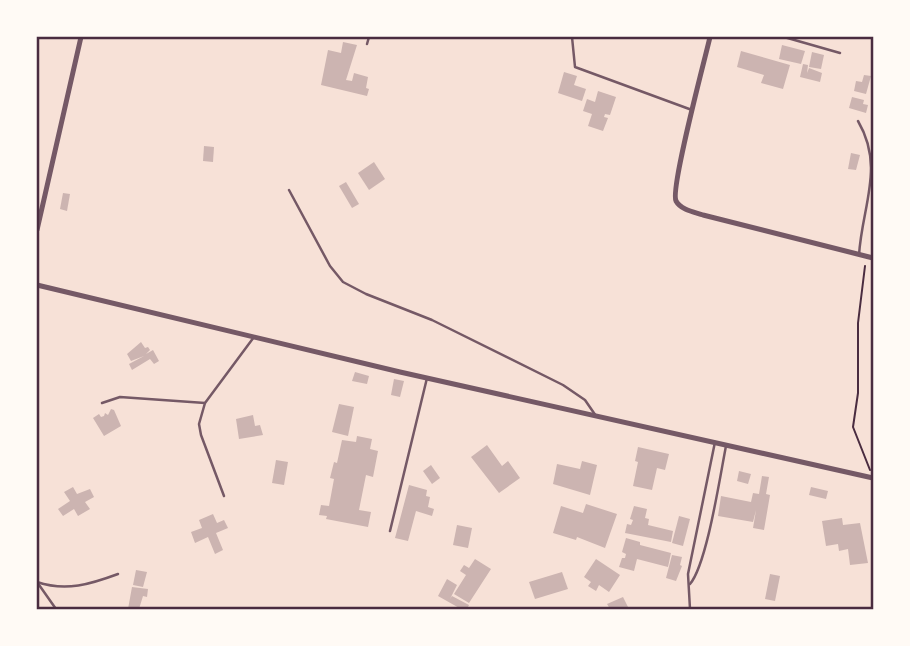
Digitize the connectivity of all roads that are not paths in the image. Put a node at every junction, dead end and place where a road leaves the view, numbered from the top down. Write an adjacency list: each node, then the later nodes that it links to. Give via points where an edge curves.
1 (80, 37): 11 (street)
2 (369, 37): 6 (lane)
3 (572, 37): 8 (lane, via 575,67)
4 (710, 37): 8 (street)
5 (783, 37): 7 (lane)
6 (367, 44)
7 (840, 53)
8 (692, 110): 12 (street, via 674,195 684,209)
9 (858, 121): 12 (lane, via 871,153 872,181 861,234)
10 (289, 190): 19 (lane, via 343,282 563,385 585,400)
11 (37, 230)
12 (863, 256): 13 (street)
13 (873, 258)
14 (37, 285): 15 (street)
15 (254, 337): 16 (street); 18 (lane)
16 (427, 378): 19 (street); 24 (lane)
17 (102, 403): 18 (lane, via 120,397)
18 (205, 403): 23 (lane, via 201,435)
19 (596, 416): 20 (street)
20 (715, 442): 21 (street); 27 (lane, via 688,574)
21 (726, 445): 22 (street); 27 (lane, via 697,576)
22 (873, 477)
23 (224, 496)
24 (390, 531)
25 (118, 574): 26 (lane, via 66,587)
26 (37, 582): 28 (lane)
27 (690, 584): 29 (lane)
28 (56, 609)
29 (690, 609)

